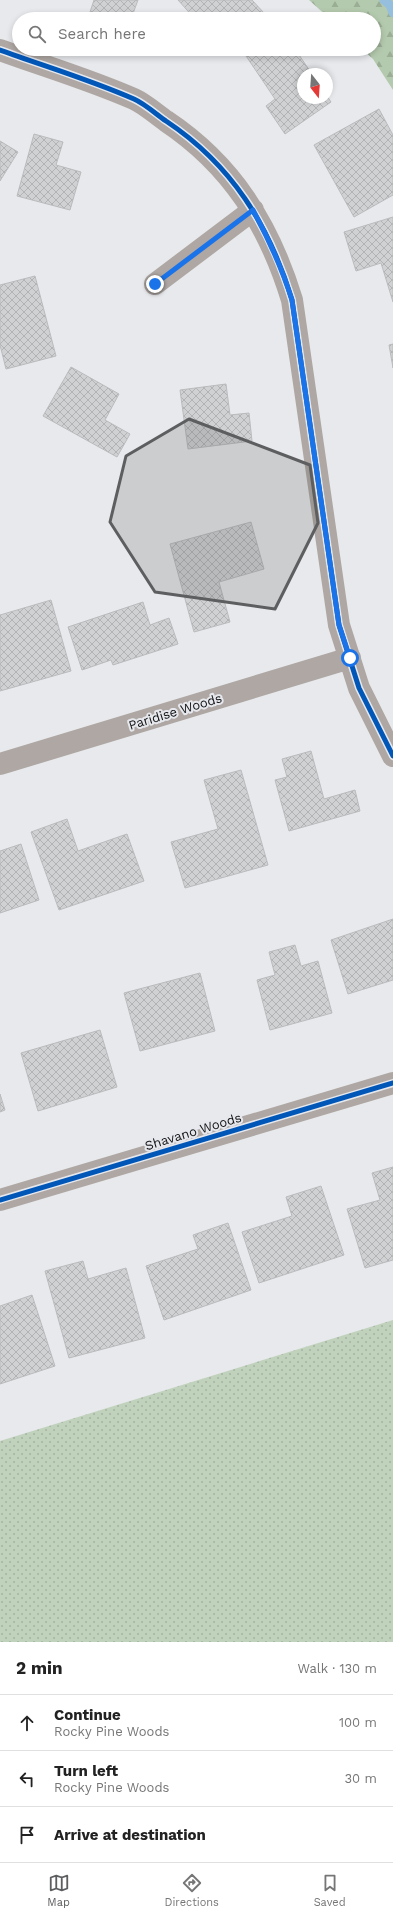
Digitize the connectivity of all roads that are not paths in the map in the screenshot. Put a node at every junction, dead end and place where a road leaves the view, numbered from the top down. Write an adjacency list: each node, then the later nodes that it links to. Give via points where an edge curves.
1 (0, 50): 2 (street)
2 (12, 54)
3 (17, 56): 4 (street, via 135,99 189,136 213,158 235,183)
4 (253, 210): 5 (street); 6 (street, via 269,239 292,300 339,625)
5 (155, 284)
6 (350, 658): 7 (street, via 359,688); 8 (street, Paridise Woods)
7 (393, 756)
8 (0, 764)
9 (393, 1082): 10 (street, Shavano Woods)
10 (0, 1200)

